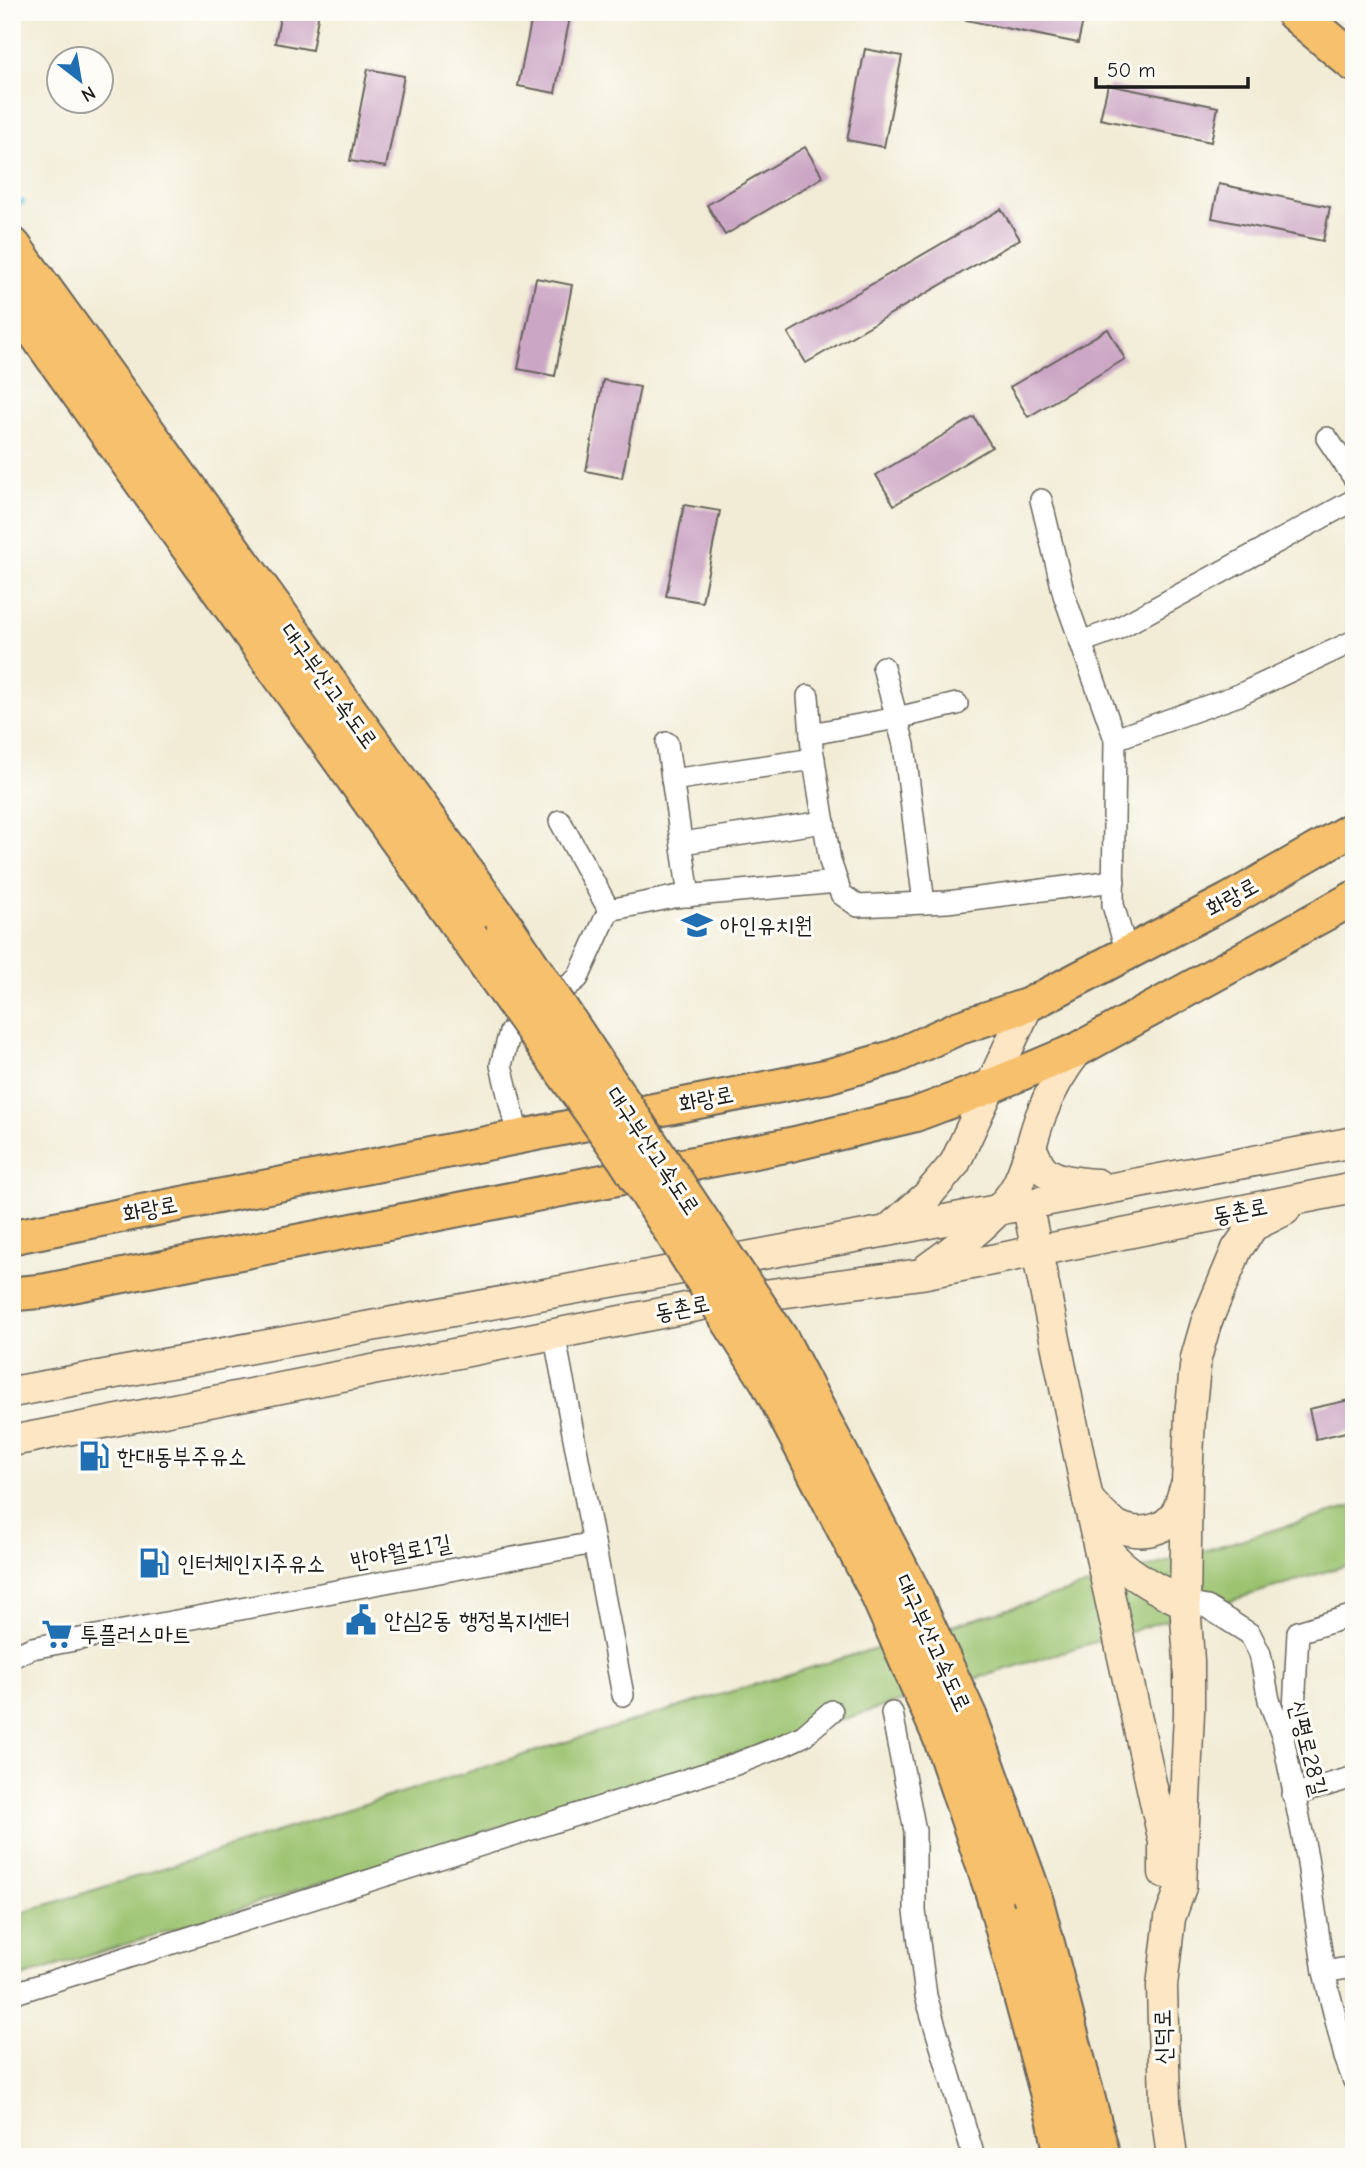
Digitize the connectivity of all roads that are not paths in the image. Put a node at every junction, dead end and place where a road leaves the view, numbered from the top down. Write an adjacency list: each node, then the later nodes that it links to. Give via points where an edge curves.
1 (1295, 12): 2 (highway)
2 (1354, 62)
3 (16, 268): 67 (highway, 대구부산고속도로, bridge, via 469,937 626,1157 769,1380 877,1588 942,1736 995,1893); 68 (highway, 대구부산고속도로, bridge, via 506,930 780,1341 906,1583 968,1718 1033,1898)
4 (1327, 438): 5 (street)
5 (1354, 478)
6 (1041, 500): 9 (street, via 1064,596)
7 (1354, 500): 9 (street, via 1117,629)
8 (1354, 641): 15 (street, via 1238,695)
9 (1081, 642): 15 (street)
10 (883, 667): 13 (street)
11 (808, 696): 14 (street)
12 (957, 704): 13 (street)
13 (897, 719): 14 (street); 27 (street)
14 (811, 734): 17 (street)
15 (1115, 738): 23 (street)
16 (667, 743): 18 (street)
17 (814, 759): 18 (street); 20 (street)
18 (672, 780): 22 (street)
19 (560, 821): 28 (street)
20 (824, 822): 22 (street); 24 (street)
21 (1354, 828): 29 (main road, 화랑로)
22 (682, 843): 25 (street)
23 (1114, 881): 27 (street); 29 (street, via 1113,905)
24 (837, 882): 25 (street); 27 (street, via 841,894 858,905)
25 (690, 896): 28 (street)
26 (1354, 898): 31 (main road)
27 (924, 903)
28 (609, 910): 33 (street, via 578,978 510,1031 501,1065)
29 (1127, 953): 30 (main road, 화랑로)
30 (1028, 1005): 32 (main road); 33 (main road, 화랑로, via 958,1028 894,1057 828,1076)
31 (1079, 1049): 32 (main road); 35 (main road, via 1052,1091)
32 (991, 1086): 41 (main road, via 955,1163 927,1196); 45 (main road, via 914,1115 793,1144)
33 (518, 1136): 42 (main road, 화랑로)
34 (1354, 1142): 36 (main road)
35 (1031, 1147): 36 (main road, via 1042,1169 1053,1175); 40 (main road, via 1015,1187)
36 (1118, 1186): 39 (main road)
37 (1354, 1188): 38 (main road, 동촌로)
38 (1315, 1196): 43 (main road, 동촌로); 49 (main road, via 1253,1226 1237,1249 1196,1358)
39 (1027, 1203): 40 (main road); 43 (main road)
40 (998, 1209): 41 (main road); 44 (main road)
41 (887, 1231): 47 (main road)
42 (12, 1237)
43 (1037, 1251): 44 (main road, 동촌로); 50 (main road)
44 (921, 1274): 46 (main road, 동촌로, via 727,1300)
45 (12, 1294)
46 (554, 1333): 48 (main road, 동촌로); 51 (street)
47 (12, 1392)
48 (12, 1441)
49 (1187, 1482): 50 (main road, via 1177,1511 1156,1529 1124,1530); 52 (main road)
50 (1091, 1512): 52 (main road, via 1104,1546 1122,1564 1158,1591); 61 (main road, via 1164,1842 1164,1889)
51 (594, 1542): 54 (street, 반야월로1길, via 33,1648); 55 (street)
52 (1185, 1602): 58 (street, 신평로28길, via 1207,1607 1250,1634); 61 (main road, via 1189,1713 1184,1834 1181,1887)
53 (1354, 1615): 58 (street, via 1298,1632 1294,1710)
54 (12, 1657)
55 (622, 1695)
56 (832, 1711): 64 (street, via 803,1736 736,1764)
57 (892, 1713): 66 (street, via 915,1831 915,1911 926,1996)
58 (1283, 1738): 60 (street, 신평로28길)
59 (1354, 1777): 60 (street)
60 (1293, 1795): 63 (street, 신평로28길)
61 (1170, 1918): 69 (main road, 신덕로, via 1162,1986 1165,2103)
62 (1354, 1967): 63 (street)
63 (1324, 1972): 65 (street, 신평로28길)
64 (12, 1994)
65 (1354, 2081)
66 (974, 2157)
67 (1065, 2157)
68 (1101, 2157)
69 (1172, 2157)

